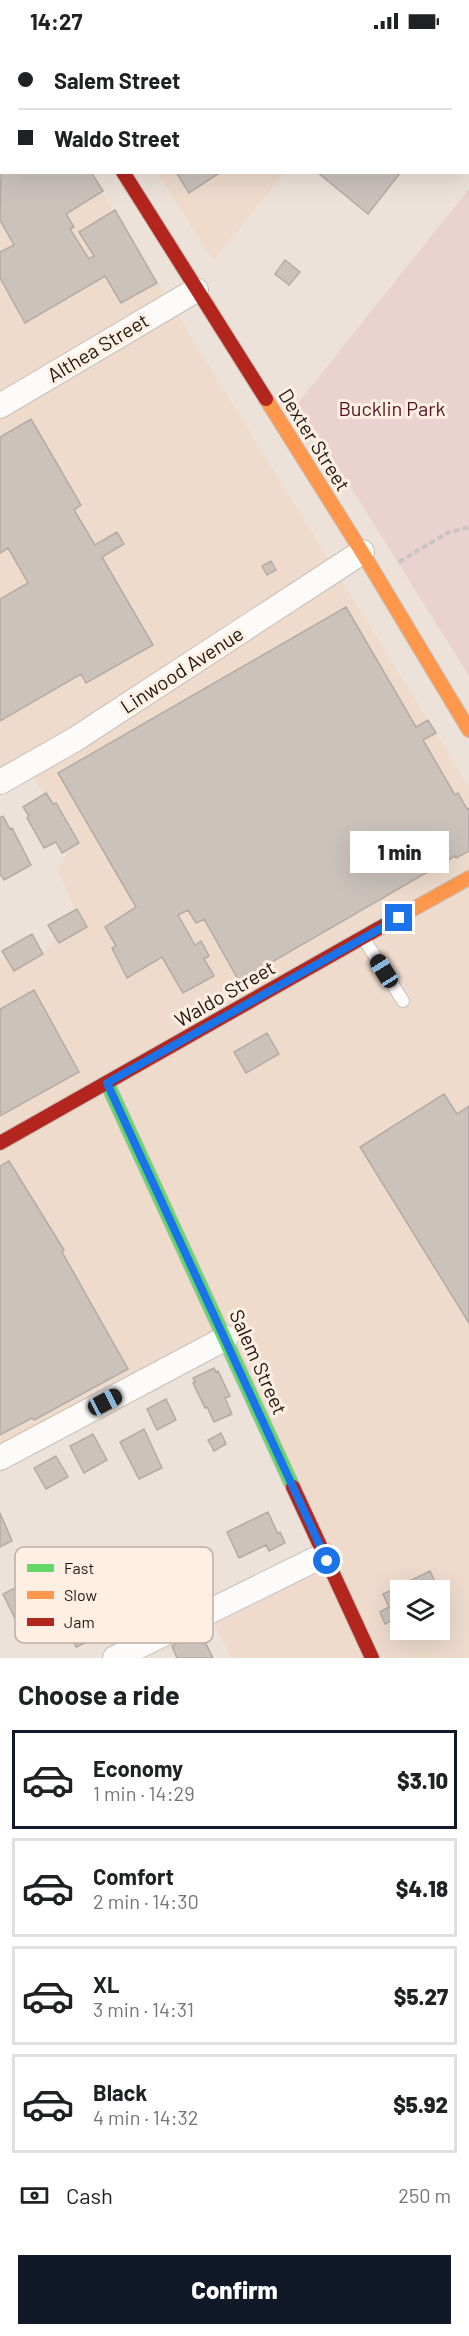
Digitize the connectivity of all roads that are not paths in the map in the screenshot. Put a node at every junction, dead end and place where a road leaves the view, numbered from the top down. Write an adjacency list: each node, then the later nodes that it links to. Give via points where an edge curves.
1 (124, 174): 2 (street, Dexter Street)
2 (196, 290): 3 (street, Althea Street); 4 (street, Dexter Street)
3 (0, 406)
4 (362, 552): 5 (street, Dexter Street); 6 (street, Linwood Avenue, via 74,740)
5 (469, 730)
6 (0, 782)
7 (469, 878): 8 (street, Waldo Street)
8 (364, 938): 9 (lane); 10 (street, Waldo Street)
9 (403, 1001)
10 (107, 1083): 11 (street, Waldo Street); 12 (street, Salem Street)
11 (0, 1143)
12 (226, 1338): 13 (street); 14 (street, Salem Street)
13 (0, 1458)
14 (324, 1555): 15 (street); 18 (street, Salem Street)
15 (213, 1610)
16 (145, 1643): 17 (street)
17 (115, 1658)
18 (372, 1658)

